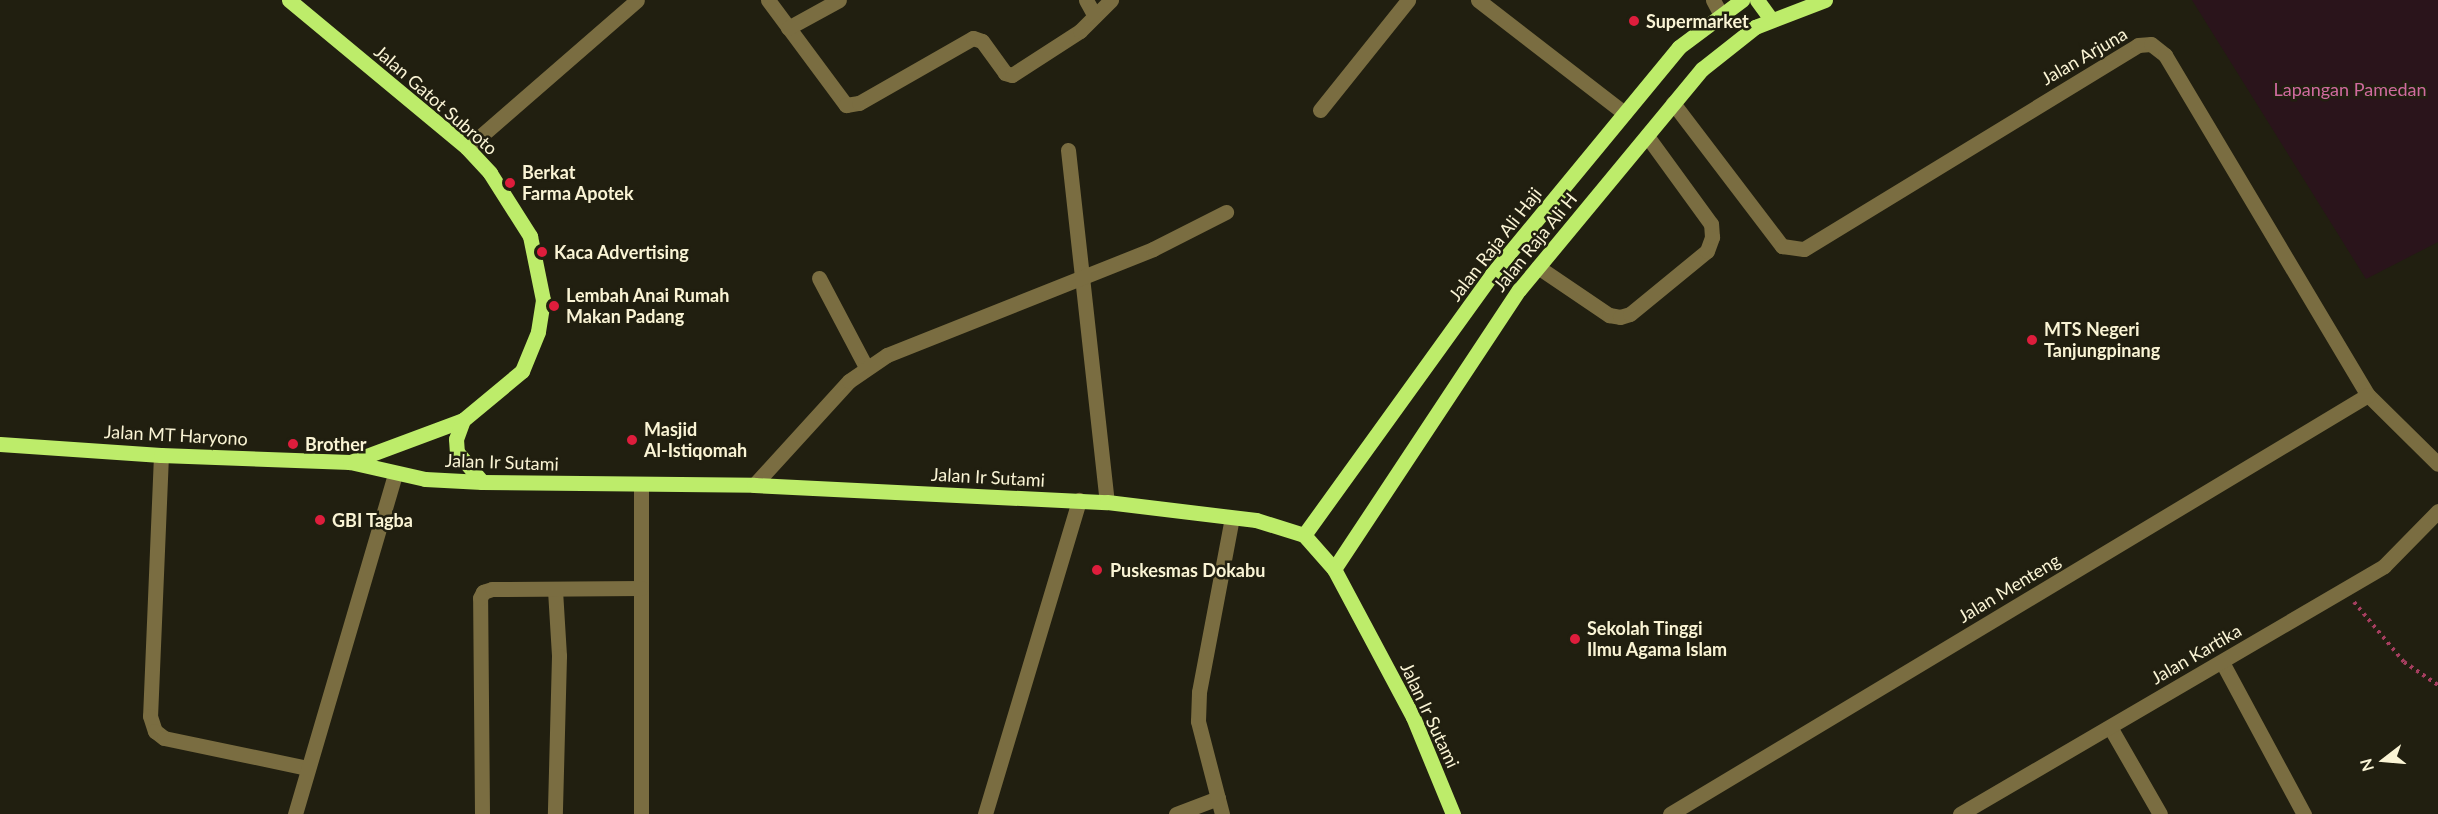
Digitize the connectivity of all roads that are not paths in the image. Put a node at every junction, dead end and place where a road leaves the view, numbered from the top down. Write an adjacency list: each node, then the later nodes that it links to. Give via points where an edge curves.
1 (289, 0): 20 (main road, Jalan Gatot Subroto)
2 (637, 0): 20 (street)
3 (768, 0): 15 (street)
4 (838, 0): 15 (street)
5 (1086, 0): 13 (street)
6 (1111, 0): 13 (street)
7 (1408, 0): 17 (street)
8 (1478, 0): 18 (street)
9 (1742, 0): 12 (main road, Jalan Raja Ali Haji)
10 (1757, 0): 14 (main road)
11 (1825, 0): 14 (main road, Jalan Raja Ali H)
12 (1716, 7): 18 (main road, Jalan Raja Ali Haji)
13 (1095, 16): 15 (street, via 1080,31 1012,75 1005,73 982,41 973,38 859,103 846,105)
14 (1771, 19): 16 (main road, Jalan Raja Ali H, via 1735,39)
15 (788, 27)
16 (1673, 103): 19 (main road, Jalan Raja Ali H); 27 (street, Jalan Arjuna, via 1782,246 1804,249 2138,45 2151,44 2165,55)
17 (1320, 110)
18 (1624, 113): 41 (main road, Jalan Raja Ali Haji, via 1492,274)
19 (1647, 136): 23 (main road, Jalan Raja Ali H); 23 (street, via 1711,224 1707,251 1630,314 1620,317 1609,315)
20 (466, 148): 28 (main road, Jalan Gatot Subroto, via 490,173 530,236 543,300 538,332 522,371)
21 (1068, 150): 24 (street)
22 (1226, 212): 24 (street, via 1153,249)
23 (1538, 267): 42 (main road, Jalan Raja Ali H)
24 (1082, 277): 26 (street, via 927,336); 38 (street)
25 (819, 278): 26 (street)
26 (866, 367): 35 (street)
27 (2368, 395): 32 (street, Jalan Arjuna); 58 (street, Jalan Menteng)
28 (463, 420): 31 (main road, Jalan Gatot Subroto); 34 (main road, via 456,439 457,452)
29 (0, 444): 30 (main road, Jalan MT Haryono)
30 (161, 455): 31 (main road, Jalan MT Haryono); 47 (street, via 150,716 155,731 164,738)
31 (350, 462): 33 (main road, Jalan Ir Sutami)
32 (2437, 462)
33 (395, 474): 34 (main road, Jalan Ir Sutami); 47 (street)
34 (483, 482): 36 (main road, Jalan Ir Sutami)
35 (754, 485): 36 (main road, Jalan Ir Sutami); 37 (main road, Jalan Ir Sutami)
36 (641, 486): 43 (street)
37 (1079, 500): 38 (main road, Jalan Ir Sutami); 54 (street)
38 (1107, 502): 40 (main road, Jalan Ir Sutami)
39 (2438, 511): 45 (street, Jalan Kartika, via 2384,566)
40 (1232, 518): 41 (main road, Jalan Ir Sutami, via 1256,520); 48 (street, via 1199,692 1198,721)
41 (1305, 535): 42 (main road, Jalan Ir Sutami)
42 (1334, 569): 57 (main road, Jalan Ir Sutami, via 1413,717)
43 (641, 588): 44 (street); 53 (street)
44 (555, 590): 51 (street, via 492,589 480,598); 52 (street, via 559,656)
45 (2222, 662): 46 (street, Jalan Kartika); 60 (street)
46 (2110, 727): 49 (street, Jalan Kartika); 59 (street)
47 (308, 768): 50 (street)
48 (1218, 798): 55 (street); 56 (street)
49 (1963, 813)
50 (295, 814)
51 (482, 814)
52 (555, 814)
53 (641, 814)
54 (985, 814)
55 (1176, 814)
56 (1222, 814)
57 (1453, 814)
58 (1670, 814)
59 (2160, 814)
60 (2304, 814)

